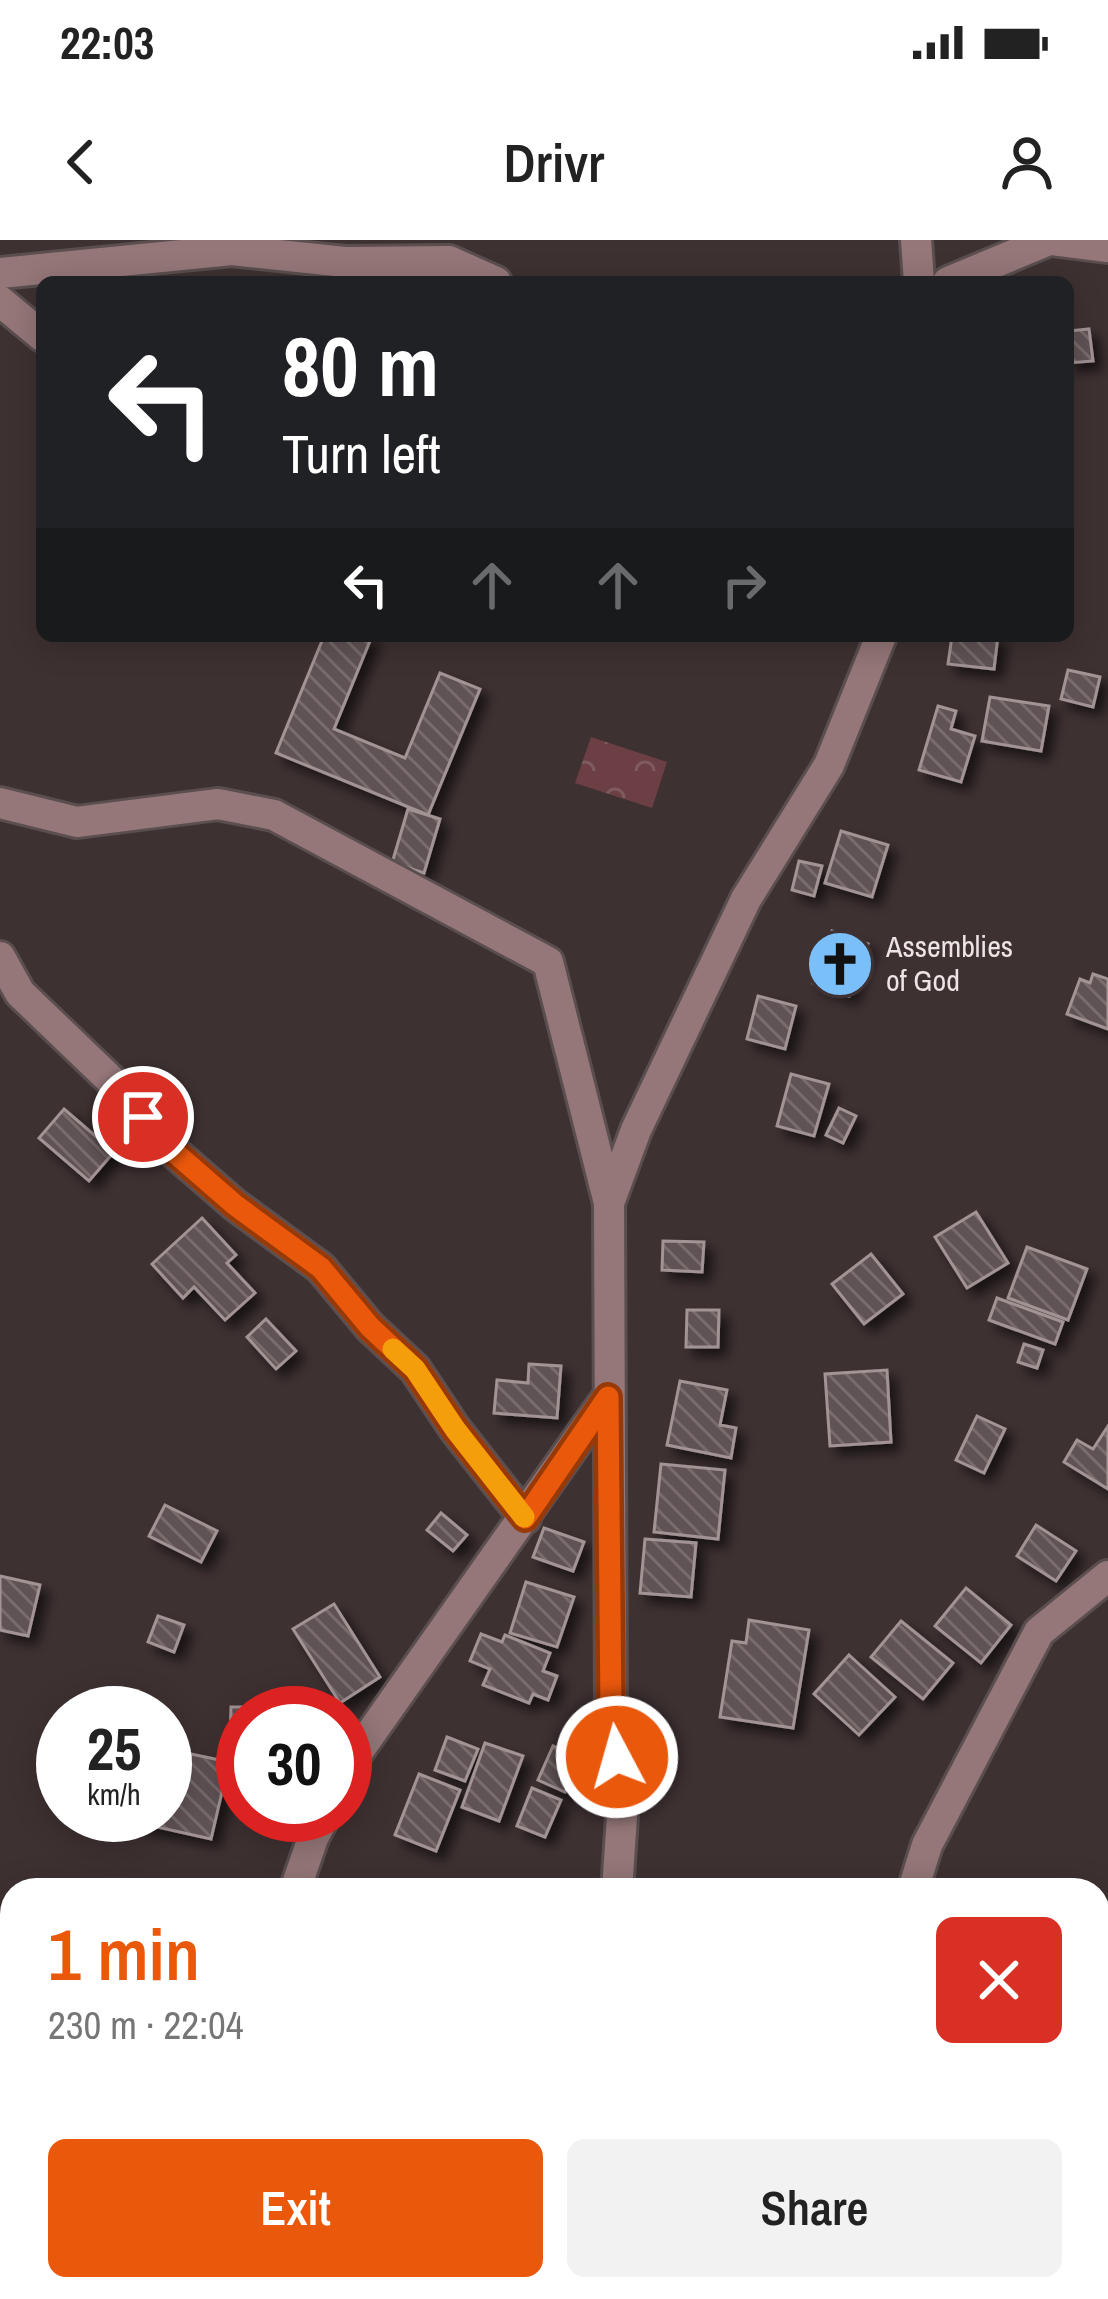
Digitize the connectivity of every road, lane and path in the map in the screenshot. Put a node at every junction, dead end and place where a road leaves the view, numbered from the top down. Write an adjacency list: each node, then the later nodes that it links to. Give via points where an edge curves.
1 (916, 240): 6 (street)
2 (1050, 240): 3 (street); 7 (street)
3 (1108, 247)
4 (0, 273): 5 (street, via 232,250 345,262 449,261)
5 (483, 276)
6 (919, 276)
7 (963, 276)
8 (0, 301): 9 (street)
9 (36, 331)
10 (879, 642): 13 (street, via 829,765 746,898)
11 (0, 803): 13 (street, via 77,822 218,804 274,815 548,962)
12 (0, 957): 15 (street, via 20,992 166,1145 321,1268 415,1369)
13 (609, 1203): 14 (street)
14 (608, 1397): 15 (street); 20 (street)
15 (525, 1518): 17 (street)
16 (1108, 1576): 21 (street, via 1040,1632)
17 (372, 1732)
18 (312, 1842): 19 (street)
19 (299, 1878)
20 (618, 1878)
21 (917, 1878)

